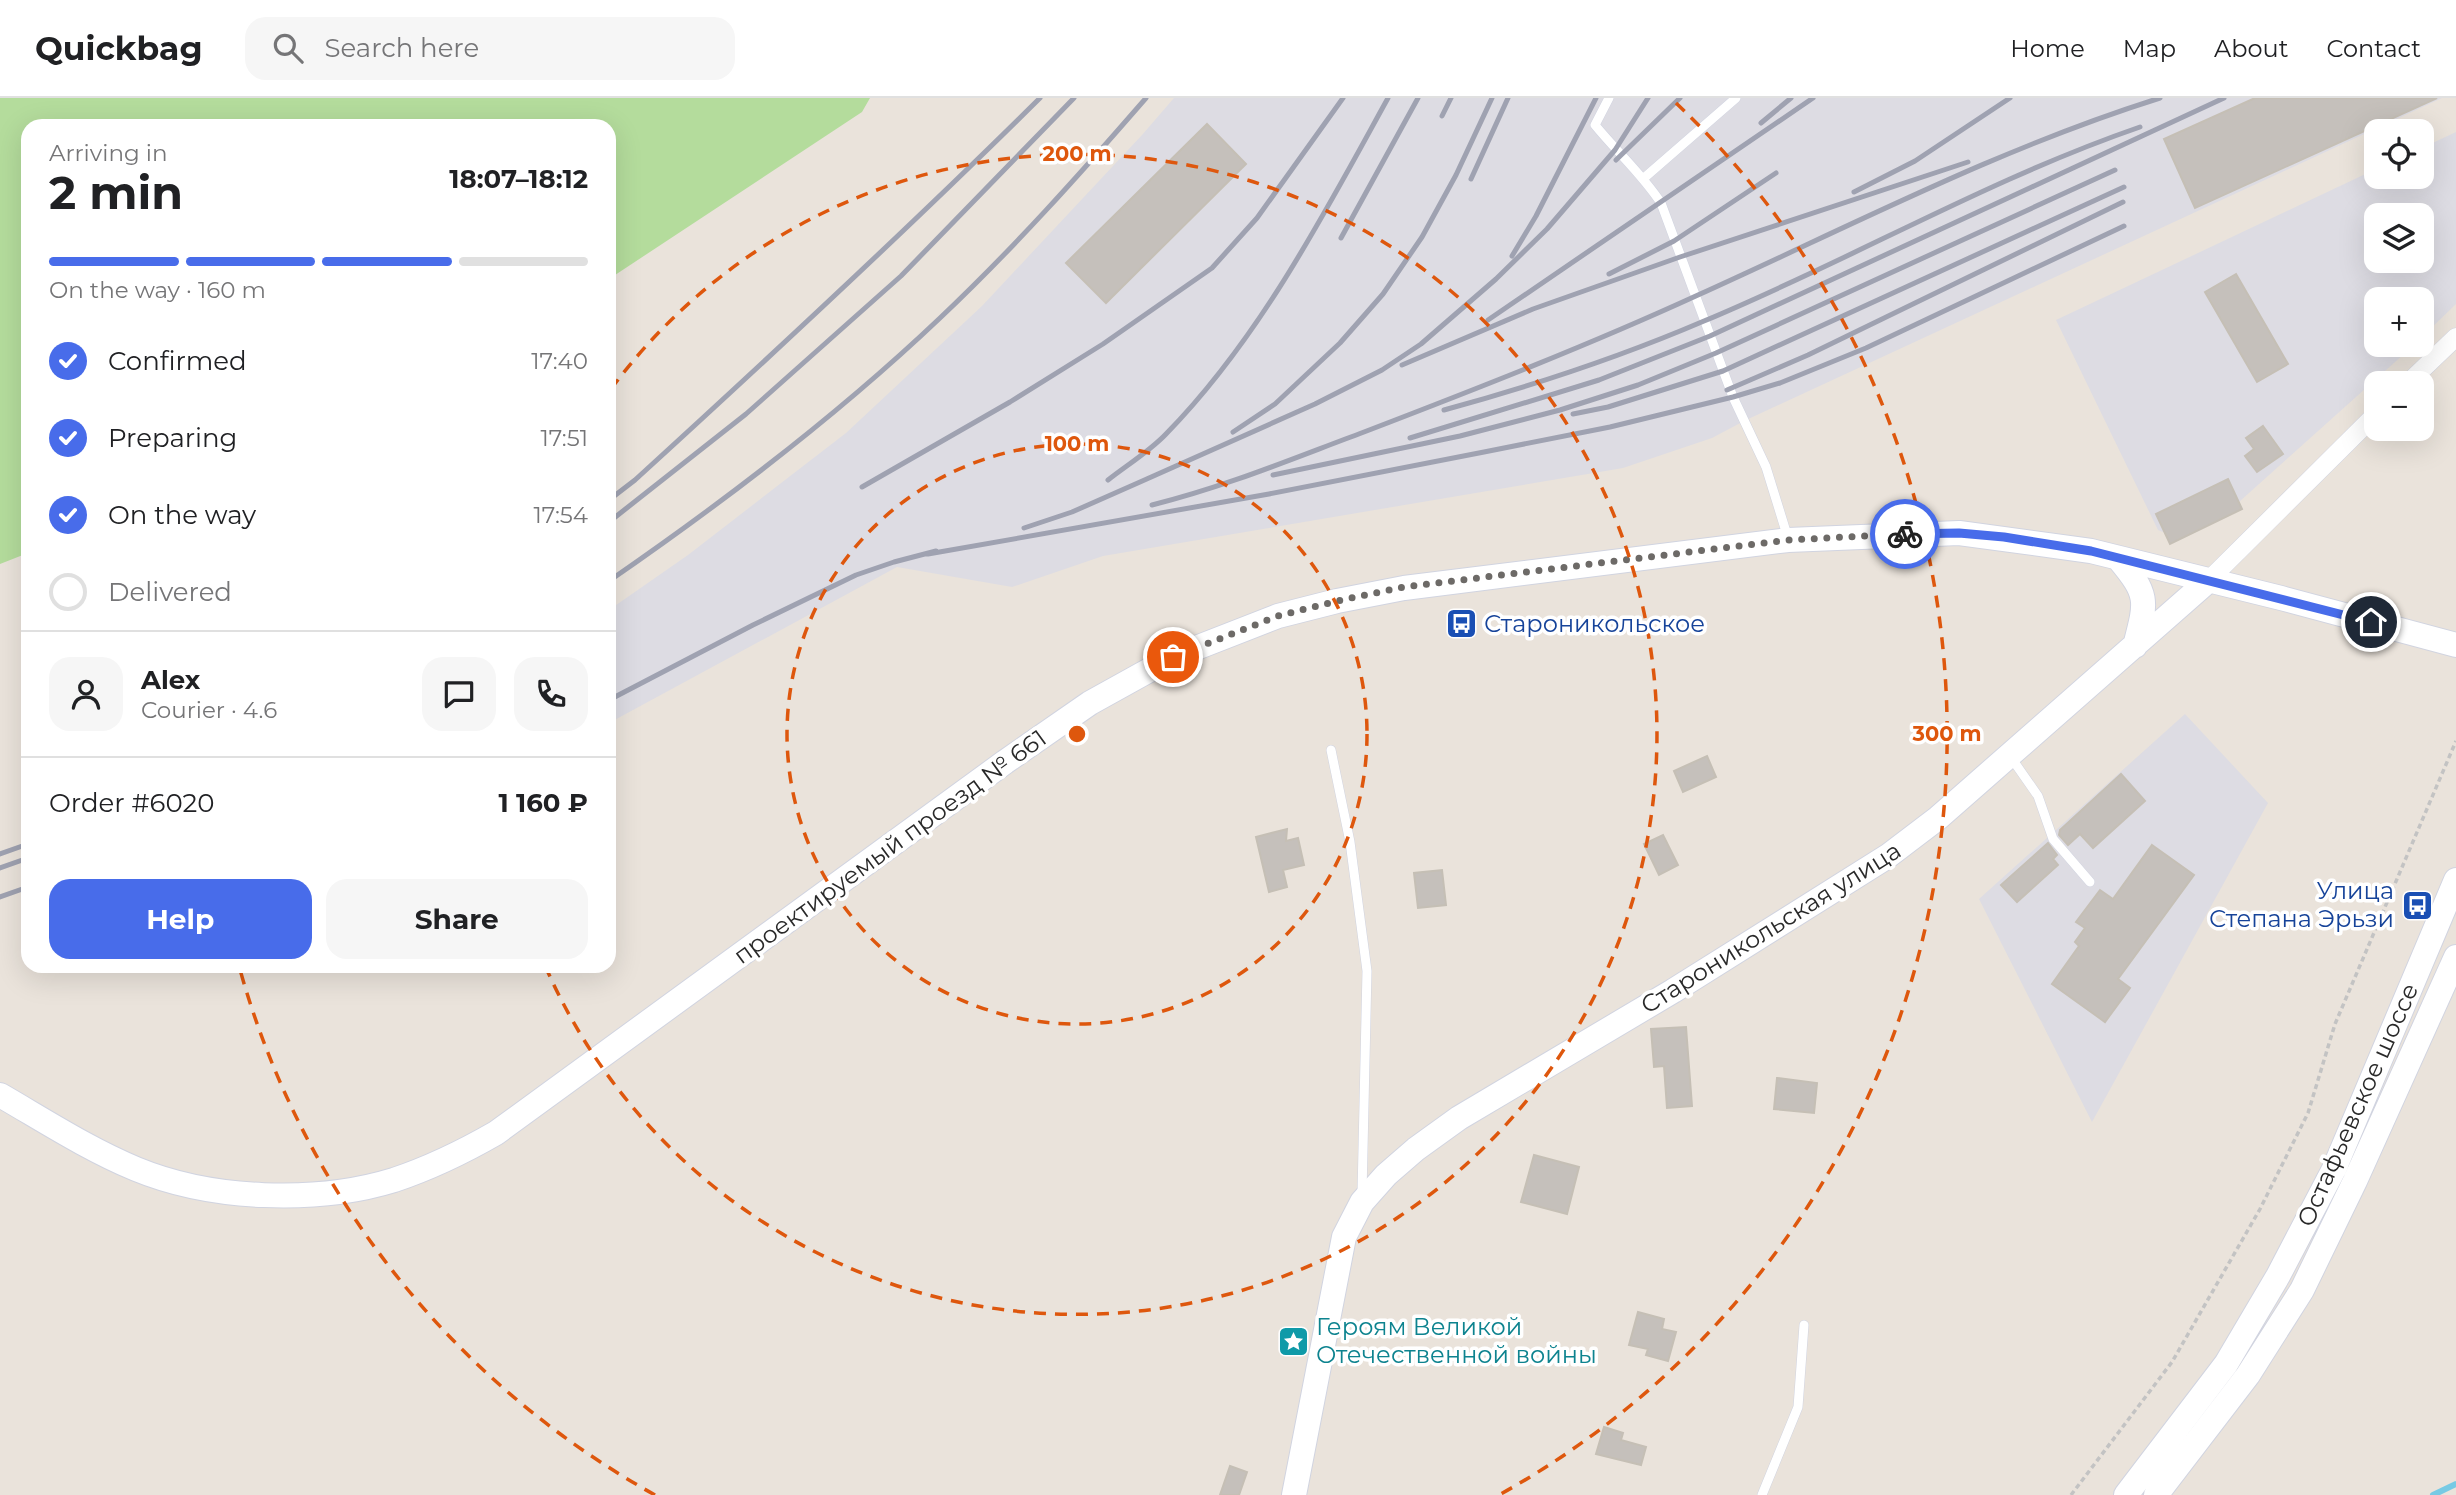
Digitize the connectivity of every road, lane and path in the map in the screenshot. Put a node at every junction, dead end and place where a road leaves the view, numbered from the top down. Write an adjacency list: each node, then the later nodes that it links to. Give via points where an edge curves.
1 (1609, 98): 3 (lane, via 1595,125)
2 (1736, 98): 3 (lane)
3 (1644, 178): 7 (lane, via 1661,203 1733,397 1766,467)
4 (2456, 337): 5 (street)
5 (2421, 371)
6 (2364, 426): 9 (street, Староникольская улица)
7 (1788, 540): 8 (main road, проектируемый проезд № 661, via 1959,533); 18 (main road, проектируемый проезд № 661, via 1404,587 1278,616 1173,657 1090,703 1005,762 496,1133 454,1157 392,1180 290,1195 256,1195 176,1183 91,1149)
8 (2118, 558): 9 (main road, проектируемый проезд № 661); 11 (main road, via 2139,583 2143,596 2144,611)
9 (2209, 580): 10 (main road); 11 (main road, Староникольская улица)
10 (2456, 645)
11 (2134, 647): 14 (main road, Староникольская улица)
12 (2456, 741): 23 (path, via 2335,1024 2308,1113 2260,1209 2172,1362)
13 (1331, 750): 19 (lane, via 1350,842 1367,971)
14 (2009, 754): 16 (lane, via 2038,796 2053,839); 19 (main road, Староникольская улица, via 1888,856 1459,1118 1385,1175)
15 (2456, 880): 24 (main road, Остафьевское шоссе, via 2334,1169 2278,1276 2226,1364)
16 (2090, 882)
17 (2456, 957): 25 (main road, Остафьевское шоссе, via 2302,1290 2248,1375)
18 (0, 1095)
19 (1362, 1202): 21 (main road, Староникольская улица, via 1344,1237)
20 (1804, 1325): 22 (lane, via 1798,1407)
21 (1294, 1495)
22 (1762, 1495)
23 (2071, 1495)
24 (2126, 1495)
25 (2156, 1495)

